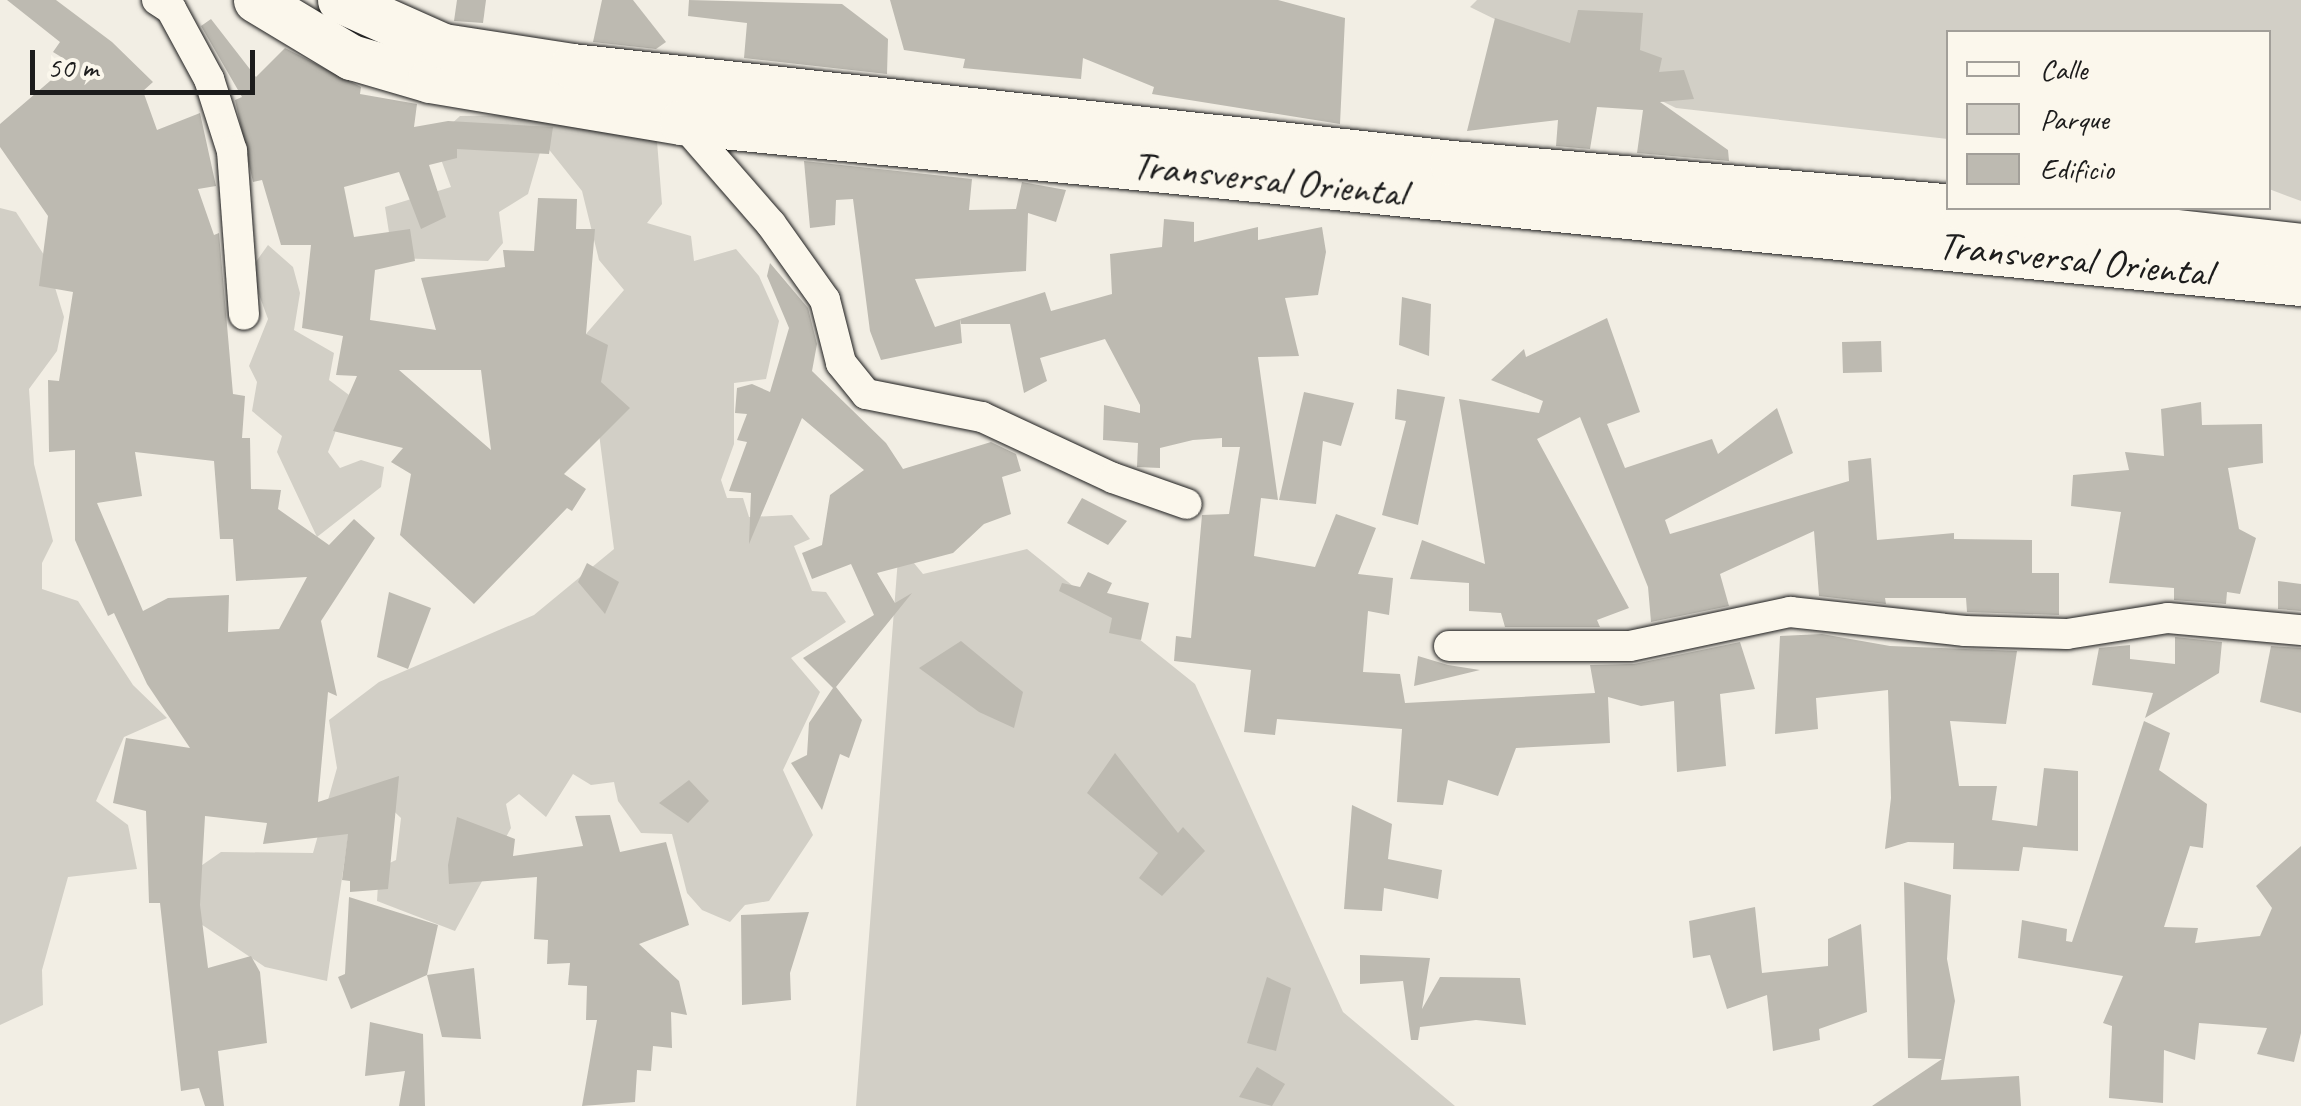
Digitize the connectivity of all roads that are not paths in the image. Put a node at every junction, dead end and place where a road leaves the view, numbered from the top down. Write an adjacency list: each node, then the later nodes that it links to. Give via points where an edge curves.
1 (158, 0): 10 (street, via 171,9 208,79 232,151)
2 (256, 0): 4 (main road, Transversal Oriental, via 352,57 430,80)
3 (340, 0): 5 (main road, Transversal Oriental, via 443,46)
4 (682, 122): 5 (main road, Transversal Oriental); 11 (street, via 771,224 825,300 841,364 866,394 982,417)
5 (1429, 177): 6 (main road, Transversal Oriental); 9 (main road, Transversal Oriental)
6 (1946, 206)
7 (1982, 210): 8 (main road, Transversal Oriental)
8 (2301, 246)
9 (2301, 283)
10 (244, 315)
11 (1186, 504)
12 (2301, 630): 13 (street, via 2168,618 2067,634 1965,632 1790,612 1630,646)
13 (1449, 646)

